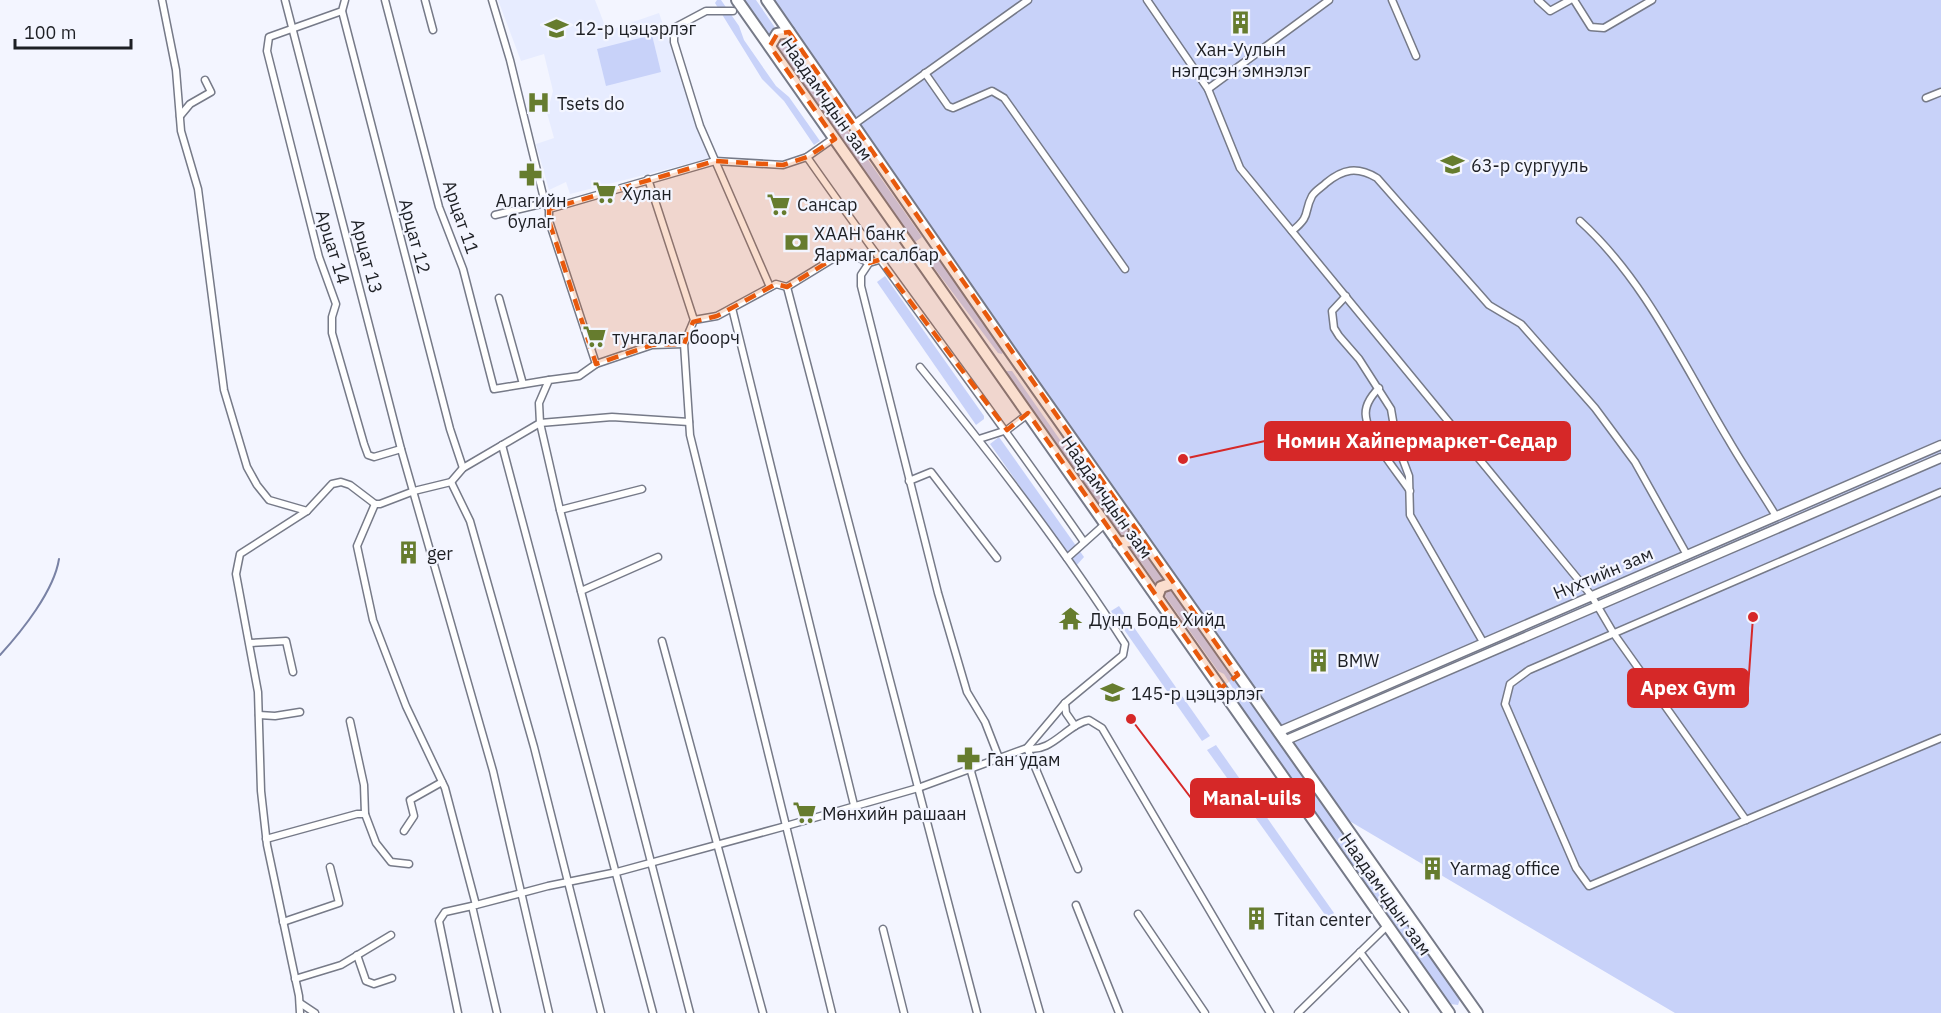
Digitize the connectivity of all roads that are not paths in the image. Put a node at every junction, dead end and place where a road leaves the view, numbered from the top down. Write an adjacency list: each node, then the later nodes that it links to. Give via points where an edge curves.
1 (162, 0): 28 (street, via 176,70)
2 (285, 0): 18 (street, Арцат 13)
3 (345, 0): 17 (street)
4 (385, 0): 53 (street, Арцат 11, via 439,207 463,269 494,389)
5 (425, 0): 19 (street)
6 (492, 0): 34 (street)
7 (737, 0): 21 (highway, Наадамчдын зам)
8 (767, 0): 20 (highway, Наадамчдын зам)
9 (1028, 0): 23 (street)
10 (1147, 0): 25 (street)
11 (1329, 0): 25 (street)
12 (1392, 0): 22 (street)
13 (1538, 0): 14 (street, via 1550,11)
14 (1572, 0): 15 (street, via 1595,29 1604,28)
15 (1652, 0)
16 (733, 11): 32 (street, via 701,13 674,30 681,69)
17 (342, 12): 18 (street); 64 (street, Арцат 12)
18 (293, 29): 62 (street, Арцат 13); 62 (street, Арцат 14, via 269,37 267,51 319,257 336,304 332,333 337,355 368,455 374,457)
19 (433, 30)
20 (789, 32): 21 (highway, via 777,34); 29 (highway, Наадамчдын зам)
21 (770, 46): 30 (highway, Наадамчдын зам)
22 (1416, 56)
23 (925, 73): 29 (street); 40 (street, via 953,108 992,91 1004,98)
24 (205, 80): 28 (street, via 211,92 190,104)
25 (1208, 89): 37 (street, via 1240,168)
26 (1941, 92): 27 (street)
27 (1926, 98)
28 (180, 116): 73 (street, via 198,189 224,390 247,467 269,500)
29 (852, 126): 48 (highway, Наадамчдын зам)
30 (834, 138): 31 (street); 50 (highway, Наадамчдын зам)
31 (807, 157): 32 (street, via 783,165); 38 (street)
32 (716, 161): 33 (street); 42 (street)
33 (648, 179): 34 (street); 46 (street)
34 (547, 206): 35 (street); 49 (street)
35 (495, 214)
36 (1580, 221): 74 (street, via 1621,264 1689,368)
37 (1292, 231): 43 (street); 79 (street, via 1307,216 1312,195 1346,169 1366,171 1377,178 1484,299 1521,324 1595,408 1635,462)
38 (879, 260): 39 (street); 58 (street)
39 (869, 263): 41 (street, via 850,253); 65 (street, via 861,275 861,286)
40 (1125, 269)
41 (787, 286): 42 (street); 107 (street)
42 (770, 287): 45 (street)
43 (1346, 296): 54 (street, via 1332,311 1334,328); 85 (street)
44 (498, 298): 53 (street)
45 (732, 308): 46 (street); 108 (street)
46 (694, 320): 47 (street)
47 (684, 344): 49 (street, Арцат 11, via 652,345); 56 (street)
48 (1012, 354): 50 (highway); 76 (highway, Наадамчдын зам)
49 (596, 364): 52 (street, Арцат 11, via 579,376)
50 (996, 366): 55 (highway, Наадамчдын зам)
51 (920, 367): 59 (street)
52 (549, 380): 53 (street, Арцат 11); 57 (street, via 539,403)
53 (523, 384)
54 (1379, 388): 69 (street, via 1391,409); 69 (street, via 1370,396 1366,417)
55 (1028, 413): 58 (street); 75 (highway, Наадамчдын зам)
56 (689, 422): 57 (street, via 612,417); 111 (street)
57 (540, 423): 60 (street); 72 (street)
58 (1007, 430): 59 (street); 77 (street)
59 (979, 439): 82 (street)
60 (502, 445): 64 (street); 119 (street)
61 (1941, 445): 74 (main road, Нүхтийн зам)
62 (401, 449): 68 (street, Арцат 13)
63 (1941, 458): 87 (main road, Нүхтийн зам)
64 (463, 468): 66 (street)
65 (909, 481): 81 (street, via 931,472); 104 (street, via 967,692 985,722)
66 (451, 482): 68 (street); 120 (street, via 473,533)
67 (642, 489): 72 (street)
68 (414, 491): 71 (street); 121 (street, Арцат 13, via 493,771)
69 (1410, 491): 90 (street, via 1408,505 1413,521)
70 (1941, 492): 88 (street)
71 (375, 504): 73 (street, via 341,482 332,484); 106 (street, via 357,546 373,620 406,706)
72 (560, 510): 84 (street)
73 (307, 511): 91 (street, via 240,554 236,574)
74 (1776, 516): 79 (main road, Нүхтийн зам)
75 (1105, 524): 77 (street); 78 (highway, Наадамчдын зам)
76 (1136, 530): 78 (highway, via 1130,541); 83 (highway, Наадамчдын зам)
77 (1083, 542): 82 (street)
78 (1118, 543): 86 (highway, Наадамчдын зам)
79 (1687, 555): 85 (main road, Нүхтийн зам)
80 (658, 557): 84 (street)
81 (997, 558)
82 (1067, 558): 95 (street, via 1108,615 1125,650)
83 (1173, 582): 86 (highway, via 1161,586); 93 (highway, Наадамчдын зам)
84 (581, 591): 115 (street)
85 (1591, 596): 87 (street); 90 (main road, Нүхтийн зам)
86 (1157, 597): 94 (highway, Наадамчдын зам)
87 (1596, 606): 88 (street); 102 (main road, Нүхтийн зам)
88 (1614, 634): 110 (street); 110 (street, via 1529,670 1510,684 1505,704 1586,884 1599,885)
89 (662, 641): 114 (street)
90 (1483, 642): 100 (main road, Нүхтийн зам)
91 (250, 643): 92 (street, via 286,641); 97 (street)
92 (293, 672)
93 (1238, 675): 94 (highway); 100 (highway, Наадамчдын зам)
94 (1221, 688): 126 (highway, Наадамчдын зам)
95 (1065, 703): 99 (street); 103 (street)
96 (300, 712): 97 (street)
97 (259, 715): 113 (street)
98 (350, 721): 109 (street, via 364,785)
99 (1074, 726): 103 (street, via 1047,745 1035,750); 150 (street, via 1089,720 1102,728)
100 (1278, 732): 102 (highway, Наадамчдын зам)
101 (1941, 738): 110 (street)
102 (1284, 741): 134 (highway, Наадамчдын зам)
103 (1027, 748): 104 (street); 118 (street)
104 (999, 758): 105 (street)
105 (970, 768): 107 (street); 147 (street)
106 (442, 783): 112 (street, via 410,800 414,816); 123 (street)
107 (918, 788): 108 (street); 146 (street)
108 (854, 805): 111 (street)
109 (365, 814): 113 (street); 116 (street, via 376,843 390,862)
110 (1746, 820)
111 (786, 826): 114 (street); 144 (street)
112 (404, 831)
113 (266, 839): 125 (street)
114 (718, 843): 115 (street); 143 (street)
115 (650, 861): 119 (street); 142 (street)
116 (409, 864)
117 (330, 867): 125 (street, via 339,903)
118 (1078, 869)
119 (617, 872): 120 (street); 141 (street)
120 (568, 883): 121 (street); 140 (street)
121 (522, 892): 123 (street); 139 (street, Арцат 13)
122 (1076, 905): 148 (street)
123 (474, 906): 137 (street, via 445,912 439,921); 138 (street)
124 (1137, 914): 149 (street)
125 (283, 922): 132 (street)
126 (1388, 925): 129 (street); 153 (highway, Наадамчдын зам)
127 (883, 929): 145 (street)
128 (391, 935): 130 (street)
129 (1360, 952): 151 (street); 152 (street)
130 (357, 955): 131 (street, via 366,981 374,984); 132 (street, via 341,966)
131 (392, 978)
132 (295, 979): 133 (street)
133 (300, 1003): 135 (street); 136 (street)
134 (1474, 1009): 154 (highway)
135 (300, 1013)
136 (315, 1013)
137 (458, 1013)
138 (497, 1013)
139 (549, 1013)
140 (601, 1013)
141 (653, 1013)
142 (690, 1013)
143 (763, 1013)
144 (832, 1013)
145 (904, 1013)
146 (976, 1013)
147 (1040, 1013)
148 (1119, 1013)
149 (1205, 1013)
150 (1270, 1013)
151 (1298, 1013)
152 (1406, 1013)
153 (1449, 1013)
154 (1462, 1013)

